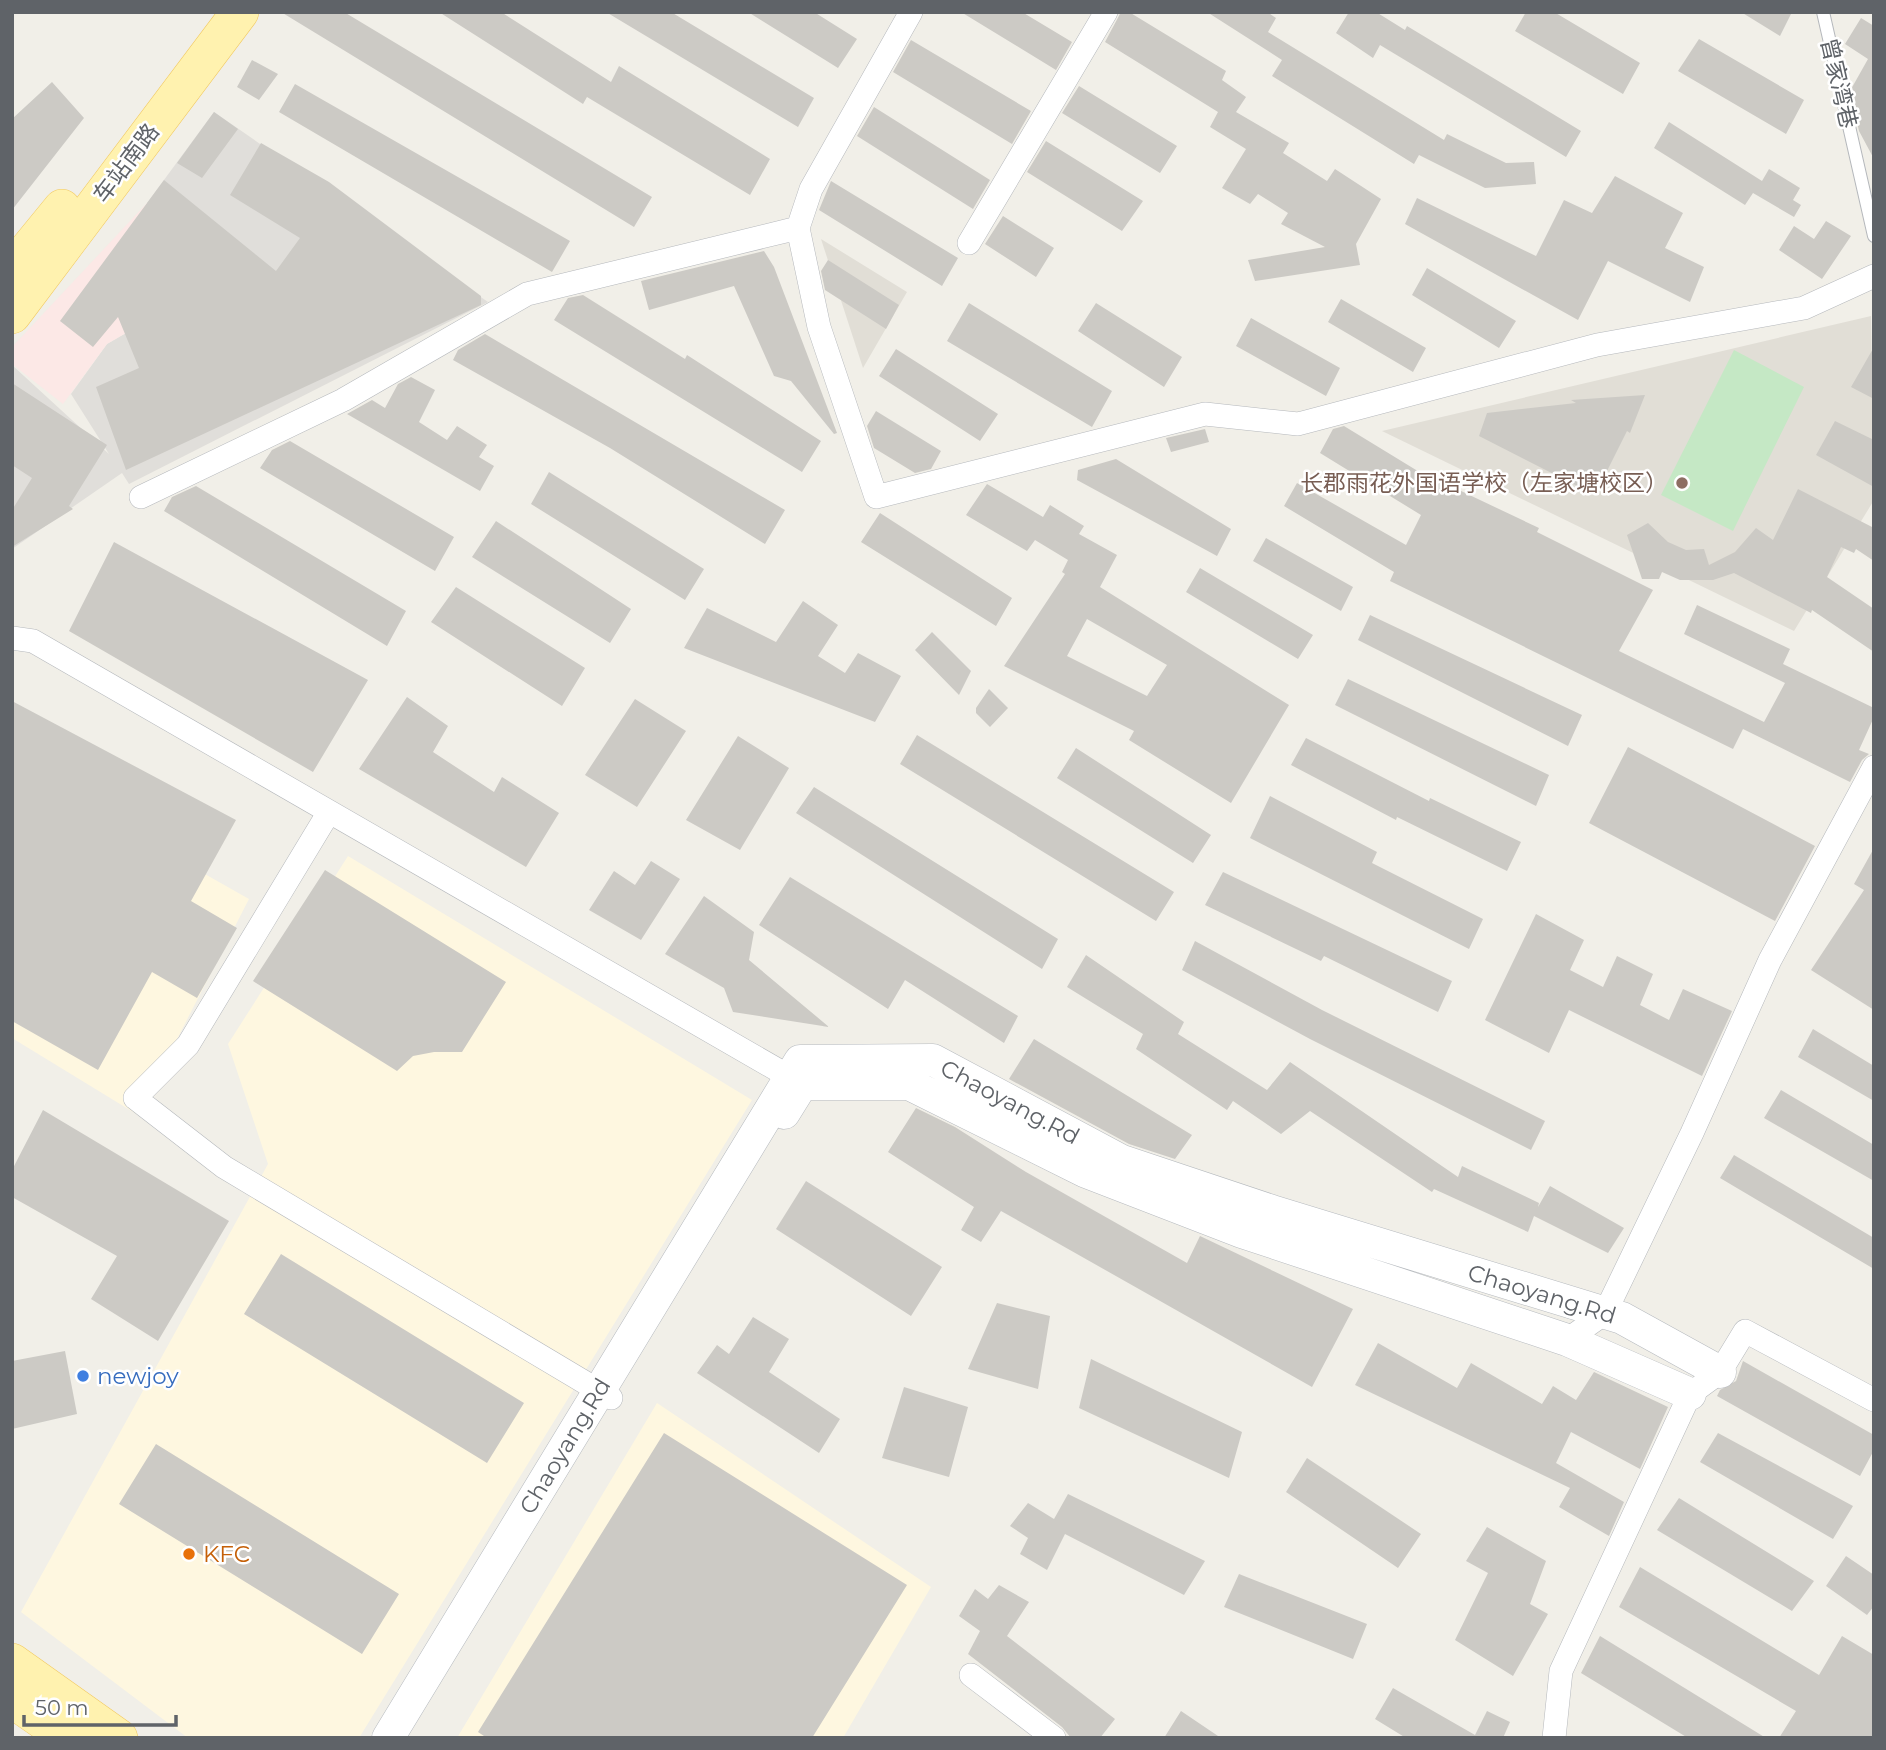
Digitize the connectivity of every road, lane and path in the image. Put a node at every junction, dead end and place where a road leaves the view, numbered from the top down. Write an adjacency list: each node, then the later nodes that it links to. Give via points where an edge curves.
1 (222, 12): 9 (main road, 车站南路)
2 (240, 12): 11 (main road, 车站南路)
3 (911, 12): 6 (street, via 811,189)
4 (1106, 12): 8 (street)
5 (1823, 12): 7 (lane, 曾家湾巷)
6 (798, 228): 10 (street, via 819,327 876,497 1205,414 1298,424 1597,345 1804,308); 12 (street, via 527,294 343,400)
7 (1874, 236)
8 (969, 243)
9 (12, 269)
10 (1874, 276)
11 (12, 315)
12 (141, 497)
13 (12, 638): 15 (street, via 33,641)
14 (1874, 768): 17 (street, via 1770,960)
15 (329, 813): 16 (street); 20 (street, via 188,1045 135,1098 224,1167)
16 (795, 1081): 17 (street, Chaoyang.Rd, via 800,1061 933,1060 1122,1161); 18 (street, Chaoyang.Rd, via 909,1084 1084,1171 1230,1228); 20 (street, Chaoyang.Rd)
17 (1605, 1313): 18 (street); 19 (street, Chaoyang.Rd)
18 (1567, 1339): 21 (street, Chaoyang.Rd)
19 (1720, 1372): 21 (street); 22 (street, via 1745,1331)
20 (605, 1394): 27 (street, Chaoyang.Rd); 28 (street, Chaoyang.Rd)
21 (1690, 1394): 30 (street, via 1561,1671)
22 (1874, 1400)
23 (971, 1675): 29 (street)
24 (19, 1685): 25 (main road); 26 (main road)
25 (68, 1738)
26 (119, 1738)
27 (388, 1738)
28 (407, 1738)
29 (1054, 1738)
30 (1554, 1738)

